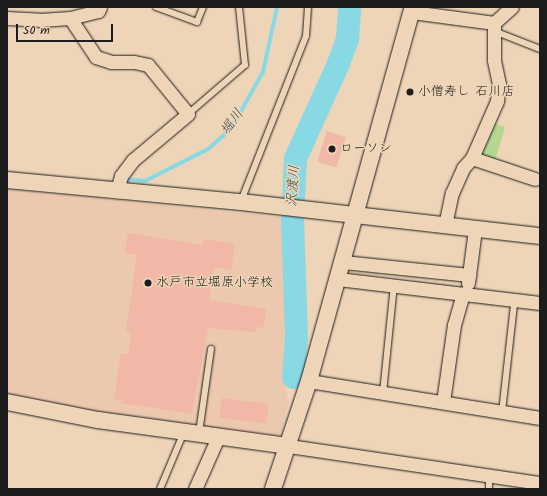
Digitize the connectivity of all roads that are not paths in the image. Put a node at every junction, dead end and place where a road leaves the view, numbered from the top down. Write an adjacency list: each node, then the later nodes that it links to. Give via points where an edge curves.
1 (100, 7): 9 (street, via 98,11)
2 (156, 7): 3 (lane, via 197,22)
3 (203, 7)
4 (239, 7): 12 (lane, via 245,65)
5 (308, 7): 17 (lane, via 306,36)
6 (512, 7): 10 (street)
7 (412, 9): 10 (street); 18 (street)
8 (7, 18): 9 (street)
9 (70, 18): 12 (street, via 96,57 112,62 148,65)
10 (494, 27): 11 (lane); 13 (street, via 494,60 499,84 497,101)
11 (540, 49)
12 (188, 114): 16 (street, via 133,160 121,176)
13 (472, 158): 14 (street); 19 (street, via 463,168 452,193)
14 (535, 179)
15 (7, 180): 16 (street)
16 (117, 191): 17 (street)
17 (241, 202): 18 (street)
18 (356, 216): 19 (street); 22 (street)
19 (445, 225): 20 (street)
20 (475, 229): 21 (street); 23 (street)
21 (540, 236)
22 (343, 262): 23 (street); 24 (street)
23 (469, 275): 26 (street)
24 (338, 279): 25 (street); 30 (street)
25 (394, 284): 26 (street); 31 (lane)
26 (465, 293): 27 (street); 33 (street, via 454,325)
27 (540, 303)
28 (514, 305): 34 (lane)
29 (211, 349): 36 (lane)
30 (309, 381): 31 (street); 38 (street)
31 (383, 393): 33 (street)
32 (7, 402): 36 (street, via 98,420)
33 (443, 402): 34 (street)
34 (502, 412): 35 (street)
35 (540, 418)
36 (192, 434): 37 (street); 41 (lane)
37 (218, 437): 38 (street); 42 (street)
38 (289, 446): 39 (street); 43 (street)
39 (489, 476): 40 (street); 44 (lane)
40 (540, 483)
41 (160, 489)
42 (195, 489)
43 (273, 489)
44 (489, 489)

